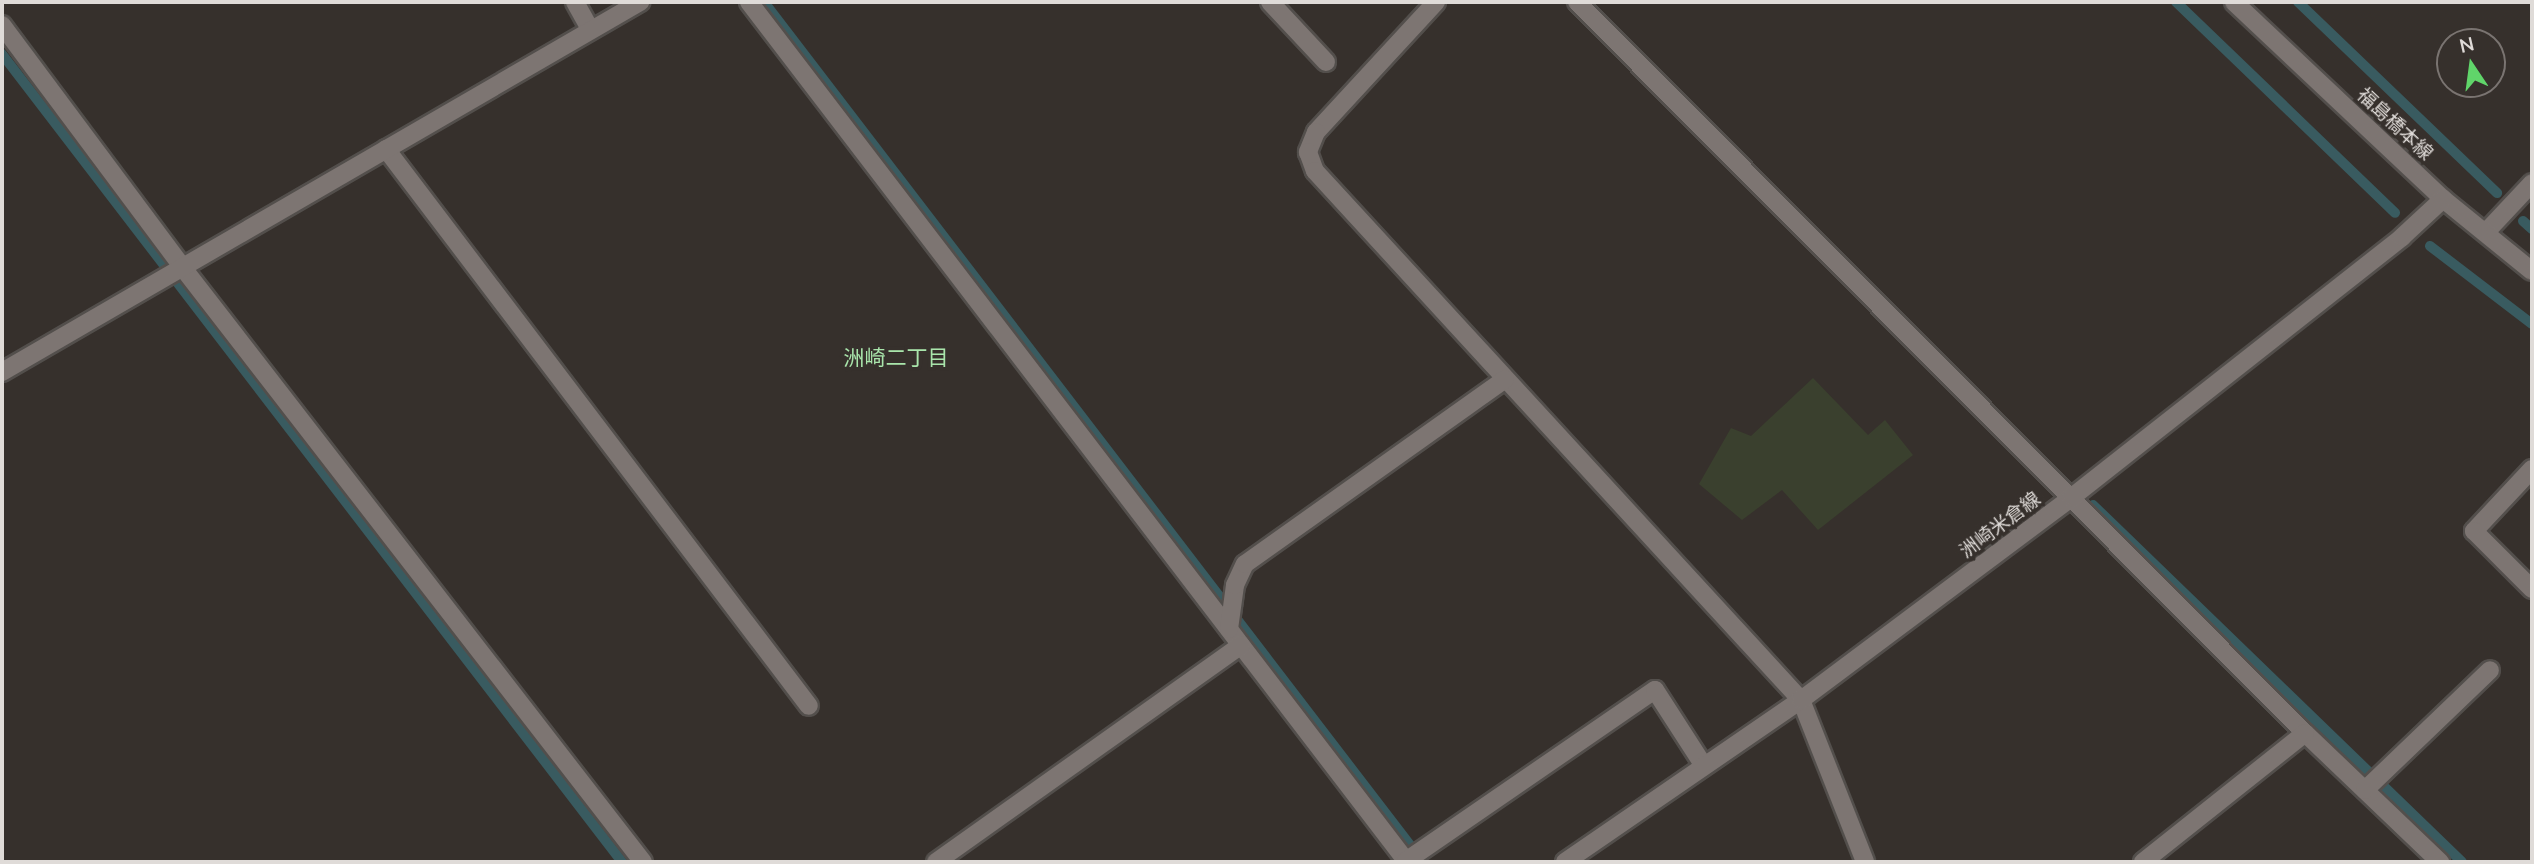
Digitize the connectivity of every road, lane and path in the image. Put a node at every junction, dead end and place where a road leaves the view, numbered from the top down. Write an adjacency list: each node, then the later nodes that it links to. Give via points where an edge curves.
1 (575, 2): 9 (street)
2 (640, 2): 9 (street)
3 (749, 2): 22 (street)
4 (1270, 2): 10 (street)
5 (1436, 2): 18 (street, via 1316,132 1308,152 1315,171)
6 (1577, 2): 20 (street)
7 (2234, 2): 13 (street, 福島橋本線)
8 (2, 25): 16 (street)
9 (590, 29): 11 (street)
10 (1326, 62)
11 (386, 149): 16 (street); 26 (street)
12 (2532, 183): 14 (street)
13 (2443, 199): 14 (street, 福島橋本線); 20 (street, 洲崎米倉線, via 2402,237)
14 (2486, 232): 15 (street, 福島橋本線)
15 (2532, 271)
16 (174, 274): 17 (street); 31 (street)
17 (2, 372)
18 (1505, 379): 22 (street, via 1245,564); 25 (street)
19 (2532, 469): 21 (street, via 2474,531)
20 (2072, 497): 25 (street, 洲崎米倉線); 27 (street)
21 (2532, 589)
22 (1231, 617): 23 (street)
23 (1241, 645): 30 (street); 32 (street)
24 (2490, 670): 29 (street)
25 (1801, 700): 28 (street, 洲崎米倉線); 34 (street)
26 (809, 706)
27 (2305, 733): 29 (street); 35 (street)
28 (1704, 766): 30 (street, via 1656,690); 33 (street, 洲崎米倉線)
29 (2372, 783): 36 (street)
30 (1411, 858)
31 (643, 862)
32 (936, 862)
33 (1565, 862)
34 (1865, 862)
35 (2143, 862)
36 (2440, 862)

